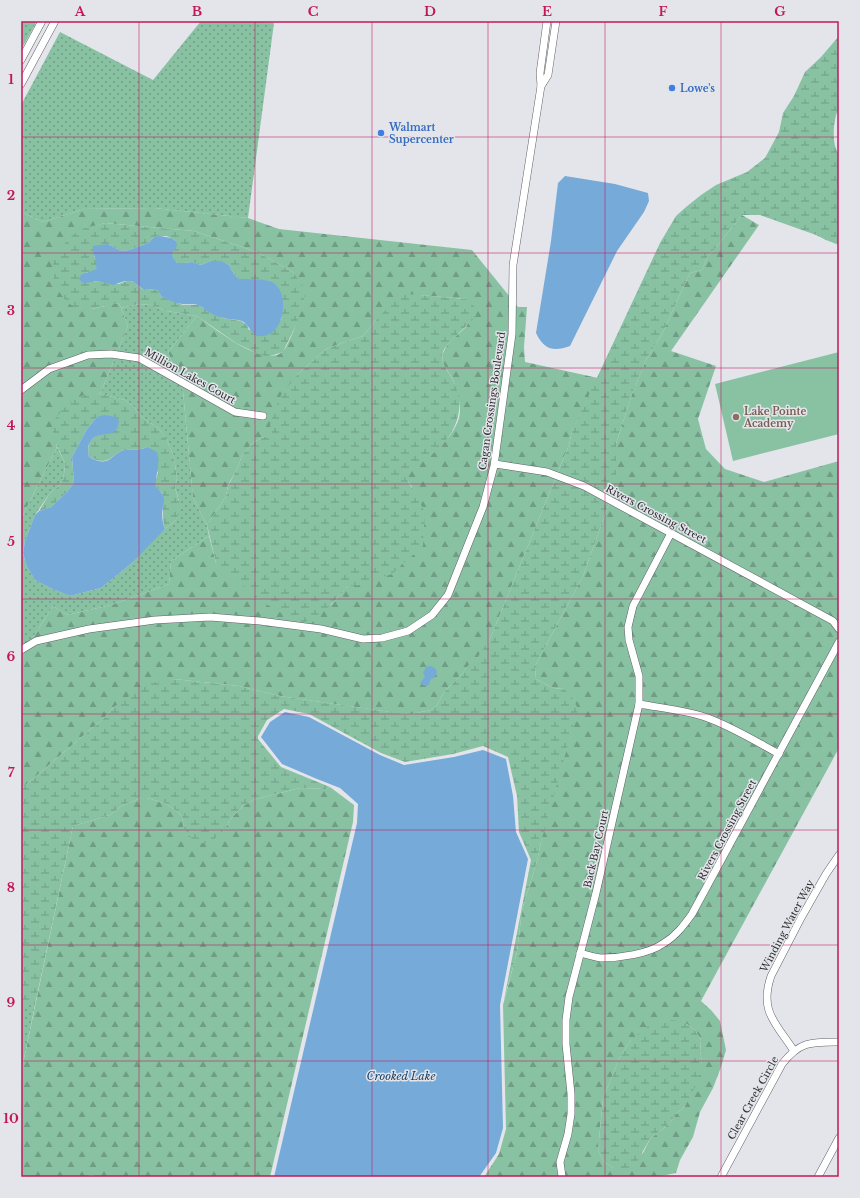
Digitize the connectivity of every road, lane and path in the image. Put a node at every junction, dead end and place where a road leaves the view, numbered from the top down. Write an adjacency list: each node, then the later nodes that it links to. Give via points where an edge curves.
1 (42, 21): 5 (street)
2 (55, 21): 6 (street)
3 (547, 21): 7 (street, Cagan Crossings Boulevard, via 540,73)
4 (556, 21): 7 (street, via 548,75)
5 (21, 60)
6 (21, 84)
7 (541, 86): 10 (street, Cagan Crossings Boulevard, via 512,265 512,334)
8 (21, 390): 9 (street, Million Lakes Court, via 50,369 88,355 111,354 139,358 235,412)
9 (263, 416)
10 (495, 464): 11 (street, Rivers Crossing Street, via 547,472 584,486); 14 (street, Cagan Crossings Boulevard, via 484,507 448,595 432,615 408,631 382,638 363,639 321,629 268,622 194,618 89,628 36,641)
11 (671, 533): 12 (street, Rivers Crossing Street, via 833,621); 15 (street, Back Bay Court, via 633,606 628,627 639,676)
12 (839, 629)
13 (839, 642): 16 (street, Rivers Crossing Street)
14 (21, 650)
15 (639, 704): 16 (street, via 706,717); 18 (street, Back Bay Court)
16 (779, 754): 18 (street, Rivers Crossing Street, via 692,914 680,931 663,944 628,955 599,958)
17 (839, 855): 20 (street, Winding Water Way, via 801,918 768,984 768,1010 774,1024)
18 (580, 953): 22 (street, Back Bay Court, via 566,1020 571,1114 560,1162)
19 (839, 1042): 20 (street, Clear Creek Circle, via 810,1043)
20 (794, 1051): 23 (street, Clear Creek Circle, via 782,1064)
21 (839, 1138): 24 (street)
22 (562, 1177)
23 (721, 1177)
24 (818, 1177)

